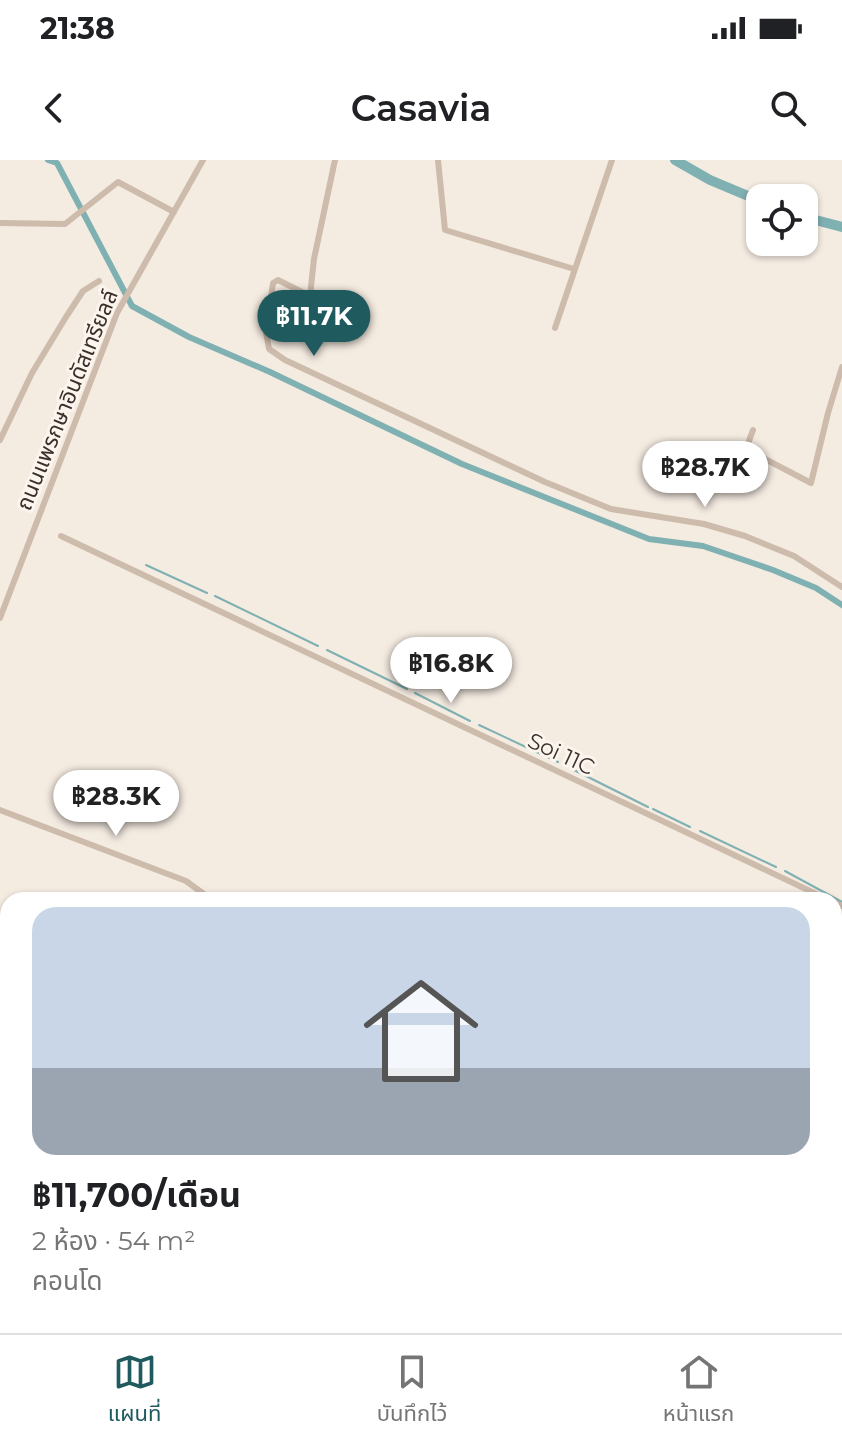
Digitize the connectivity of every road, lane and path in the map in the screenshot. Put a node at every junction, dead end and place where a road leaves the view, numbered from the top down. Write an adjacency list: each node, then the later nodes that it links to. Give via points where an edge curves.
1 (203, 160): 5 (street, ถนนแพรกษาอินดัสเทรียลล์)
2 (335, 160): 16 (street, via 310,296 278,280 273,283 266,332 269,349 611,509 745,536 794,556)
3 (438, 160): 7 (street, via 445,230)
4 (612, 160): 7 (street)
5 (174, 212): 6 (street, via 118,182 65,224); 17 (street, ถนนแพรกษาอินดัสเทรียลล์, via 120,309)
6 (0, 223)
7 (574, 269): 9 (street)
8 (99, 281): 12 (street, via 83,291 66,317)
9 (555, 328)
10 (842, 367): 14 (street, via 811,483)
11 (753, 430): 14 (street)
12 (0, 440)
13 (736, 447): 14 (street)
14 (746, 449)
15 (61, 536): 20 (street, Soi 11C)
16 (842, 587)
17 (0, 618)
18 (0, 810): 19 (street, via 186,881)
19 (201, 892)
20 (813, 892)

